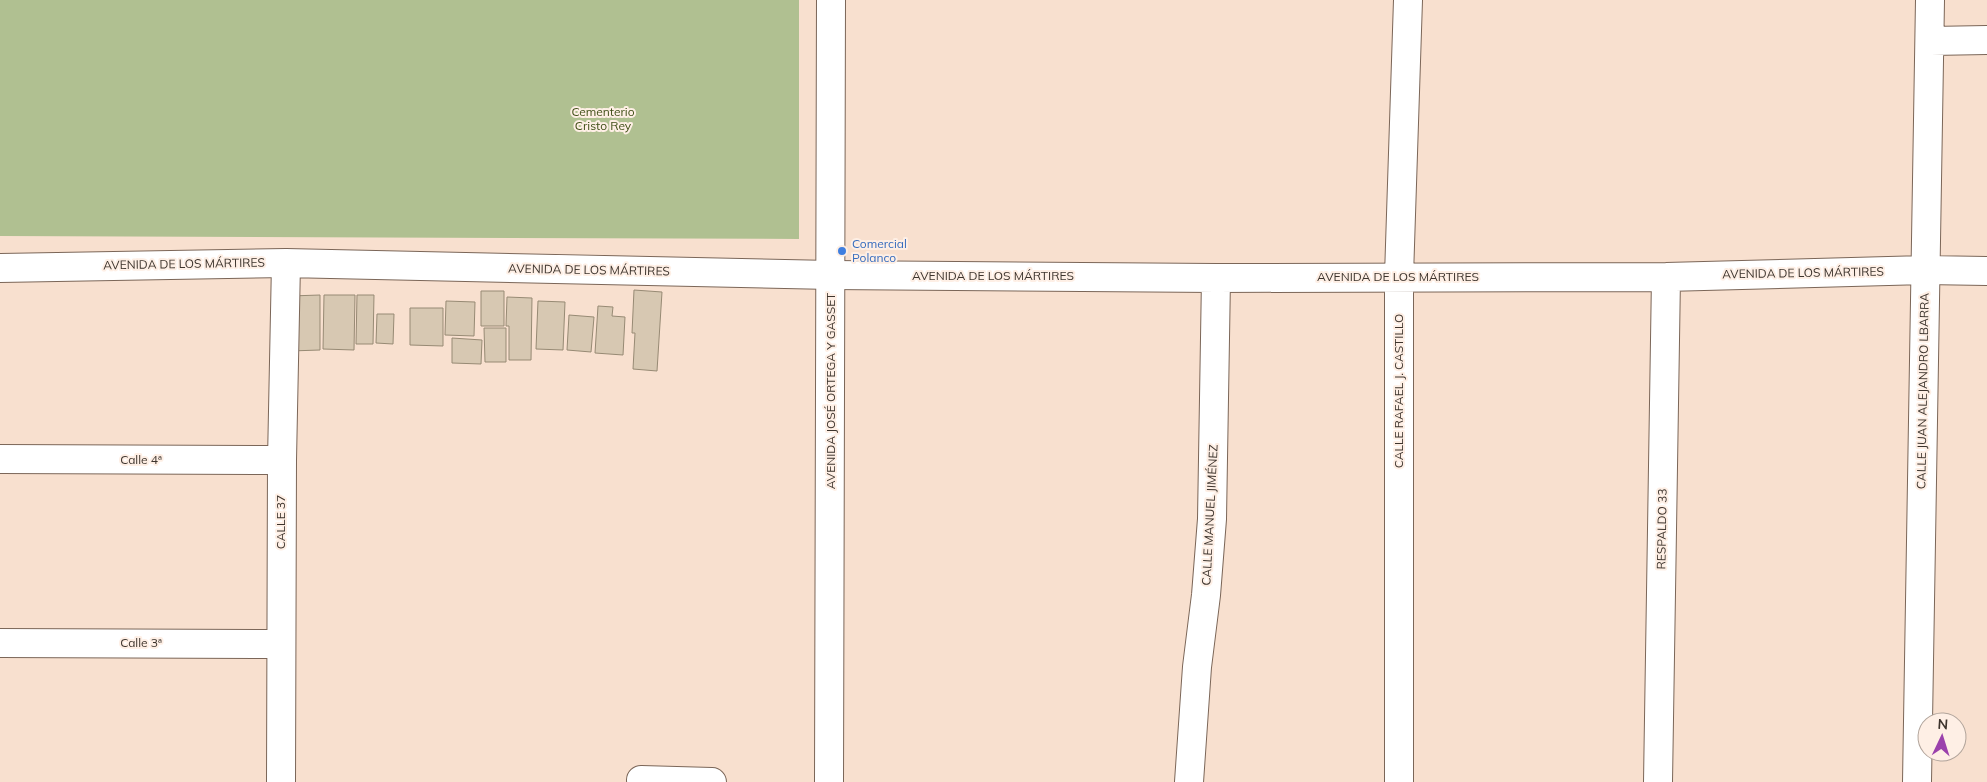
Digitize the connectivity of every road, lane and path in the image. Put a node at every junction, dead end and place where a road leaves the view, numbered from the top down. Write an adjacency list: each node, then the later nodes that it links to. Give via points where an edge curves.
1 (831, 0): 10 (street, AVENIDA JOSÉ ORTEGA Y GASSET)
2 (1408, 0): 11 (street, CALLE RAFAEL J. CASTILLO)
3 (1930, 0): 4 (street, CALLE JUAN ALEJANDRO LBARRA)
4 (1931, 40): 5 (street); 8 (street, CALLE JUAN ALEJANDRO LBARRA)
5 (1987, 40)
6 (286, 263): 7 (street, AVENIDA DE LOS MÁRTIRES); 10 (street, AVENIDA DE LOS MÁRTIRES); 15 (street, CALLE 37)
7 (0, 268)
8 (1925, 270): 9 (street, AVENIDA DE LOS MÁRTIRES); 12 (street, AVENIDA DE LOS MÁRTIRES); 25 (street, CALLE JUAN ALEJANDRO LBARRA)
9 (1987, 271)
10 (831, 275): 13 (street, AVENIDA DE LOS MÁRTIRES); 21 (street, AVENIDA JOSÉ ORTEGA Y GASSET)
11 (1399, 276): 12 (street, AVENIDA DE LOS MÁRTIRES); 13 (street, AVENIDA DE LOS MÁRTIRES); 23 (street, CALLE RAFAEL J. CASTILLO)
12 (1666, 277): 24 (street, RESPALDO 33)
13 (1216, 278): 22 (street, CALLE MANUEL JIMÉNEZ, via 1212,519)
14 (0, 459): 15 (street, Calle 4ª)
15 (282, 460): 17 (street, CALLE 37)
16 (0, 643): 17 (street, Calle 3ª)
17 (281, 644): 19 (street, CALLE 37)
18 (641, 780): 20 (street)
19 (281, 782)
20 (712, 782)
21 (829, 782)
22 (1189, 782)
23 (1399, 782)
24 (1658, 782)
25 (1917, 782)

